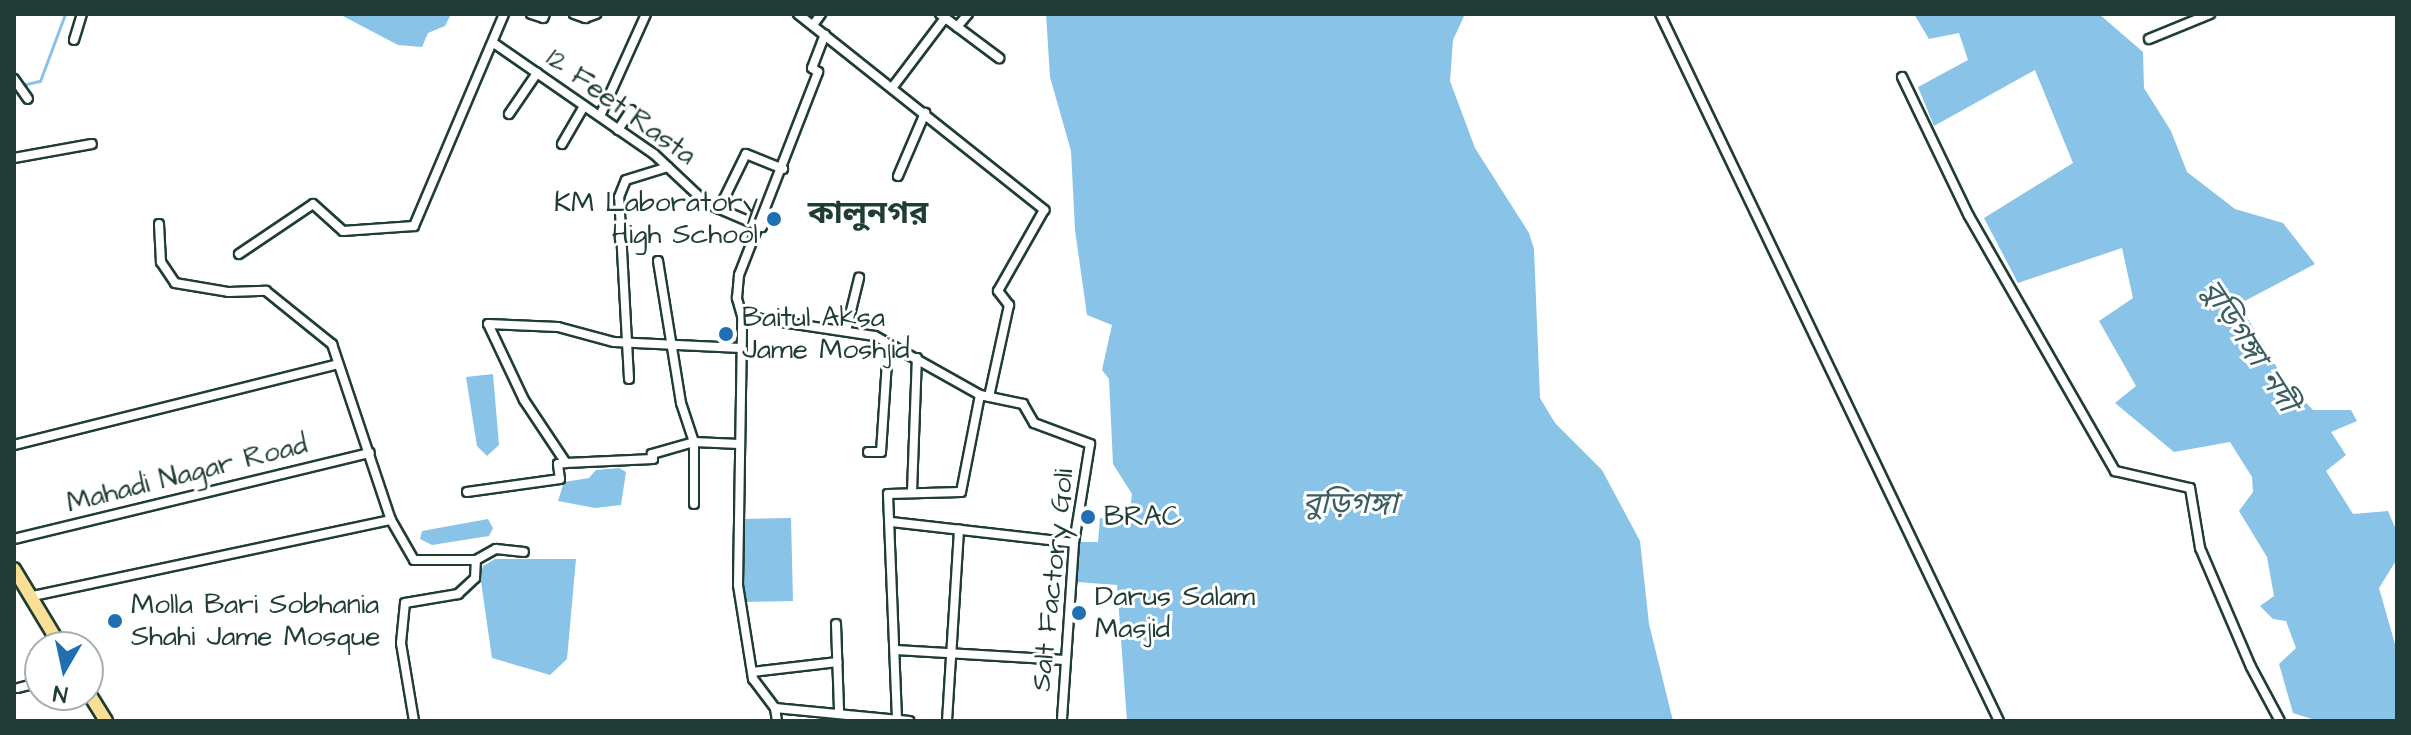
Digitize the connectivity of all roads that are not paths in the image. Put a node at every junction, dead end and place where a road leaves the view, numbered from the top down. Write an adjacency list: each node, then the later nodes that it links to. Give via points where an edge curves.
1 (82, 14): 18 (street)
2 (504, 14): 19 (street)
3 (531, 14): 4 (street)
4 (545, 14)
5 (575, 14): 6 (street)
6 (596, 14)
7 (646, 14): 30 (street)
8 (798, 14): 14 (street)
9 (821, 14): 14 (street)
10 (968, 14): 15 (street)
11 (1660, 14): 89 (street)
12 (2210, 14): 17 (street)
13 (943, 16): 15 (street); 24 (street)
14 (813, 25): 16 (street)
15 (957, 27): 20 (street)
16 (825, 34): 24 (street); 36 (street, via 812,68 818,72)
17 (2149, 39)
18 (74, 40)
19 (495, 44): 21 (street, 12 Feet Rasta); 41 (street, via 414,226 343,231 313,204)
20 (999, 58)
21 (537, 73): 26 (street, 12 Feet Rasta); 29 (street)
22 (1902, 77): 90 (street, via 1969,216 2115,471 2190,488 2200,548)
23 (14, 79): 25 (street)
24 (892, 88): 28 (street)
25 (26, 95)
26 (584, 106): 30 (street, 12 Feet Rasta); 33 (street)
27 (631, 110): 31 (street)
28 (925, 113): 37 (street); 53 (street, via 1044,210 998,291 1009,305)
29 (509, 114)
30 (600, 116): 31 (street, 12 Feet Rasta)
31 (618, 130): 35 (street, 12 Feet Rasta)
32 (92, 144): 34 (street)
33 (562, 144)
34 (14, 158)
35 (668, 167): 38 (street, 12 Feet Rasta); 46 (street, via 636,175 621,188)
36 (783, 169): 38 (street, via 746,154); 40 (street)
37 (898, 176)
38 (719, 209): 40 (street, 12 Feet Rasta)
39 (159, 224): 51 (street, via 161,262 175,283 229,292 266,291 332,344)
40 (762, 227): 44 (street, via 739,275)
41 (239, 254)
42 (658, 261): 47 (street)
43 (859, 278): 45 (street)
44 (742, 316): 45 (street); 49 (street)
45 (846, 331): 48 (street, via 875,336)
46 (626, 343): 47 (street); 52 (street); 59 (street, via 558,327 488,324 524,400)
47 (671, 345): 49 (street); 54 (street)
48 (888, 346): 50 (street); 57 (street, via 881,452)
49 (741, 348): 55 (street)
50 (917, 358): 53 (street); 61 (street)
51 (338, 364): 56 (street); 58 (street)
52 (629, 379)
53 (985, 396): 61 (street, via 961,492); 67 (street, Salt Factory Goli, via 1023,404 1034,423 1090,444)
54 (694, 442): 55 (street); 59 (street, via 652,454 653,459); 62 (street)
55 (739, 444): 78 (street, via 738,585)
56 (14, 445)
57 (868, 452)
58 (370, 453): 63 (street); 66 (street, Mahadi Nagar Road)
59 (566, 463): 60 (street, via 558,464 560,479)
60 (467, 492)
61 (912, 492): 64 (street, via 888,494)
62 (694, 504)
63 (391, 520): 69 (street, via 414,560); 71 (street)
64 (891, 522): 65 (street); 74 (street)
65 (959, 529): 67 (street); 75 (street)
66 (14, 539)
67 (1074, 543): 76 (street, Salt Factory Goli)
68 (524, 552): 69 (street, via 496,549)
69 (476, 560): 84 (street, via 475,578 458,594 405,603 401,643)
70 (14, 569): 71 (highway)
71 (33, 596): 73 (highway)
72 (836, 624): 77 (street)
73 (52, 631)
74 (896, 650): 75 (street); 83 (street)
75 (952, 651): 76 (street); 87 (street)
76 (1065, 660): 88 (street, Salt Factory Goli)
77 (837, 662): 78 (street); 82 (street)
78 (752, 672): 81 (street)
79 (24, 686): 80 (street)
80 (18, 688)
81 (775, 708): 82 (street); 85 (street)
82 (839, 710): 83 (street)
83 (897, 719): 86 (street)
84 (414, 721)
85 (777, 721)
86 (909, 721)
87 (947, 721)
88 (1062, 721)
89 (1999, 721)
90 (2280, 721)

